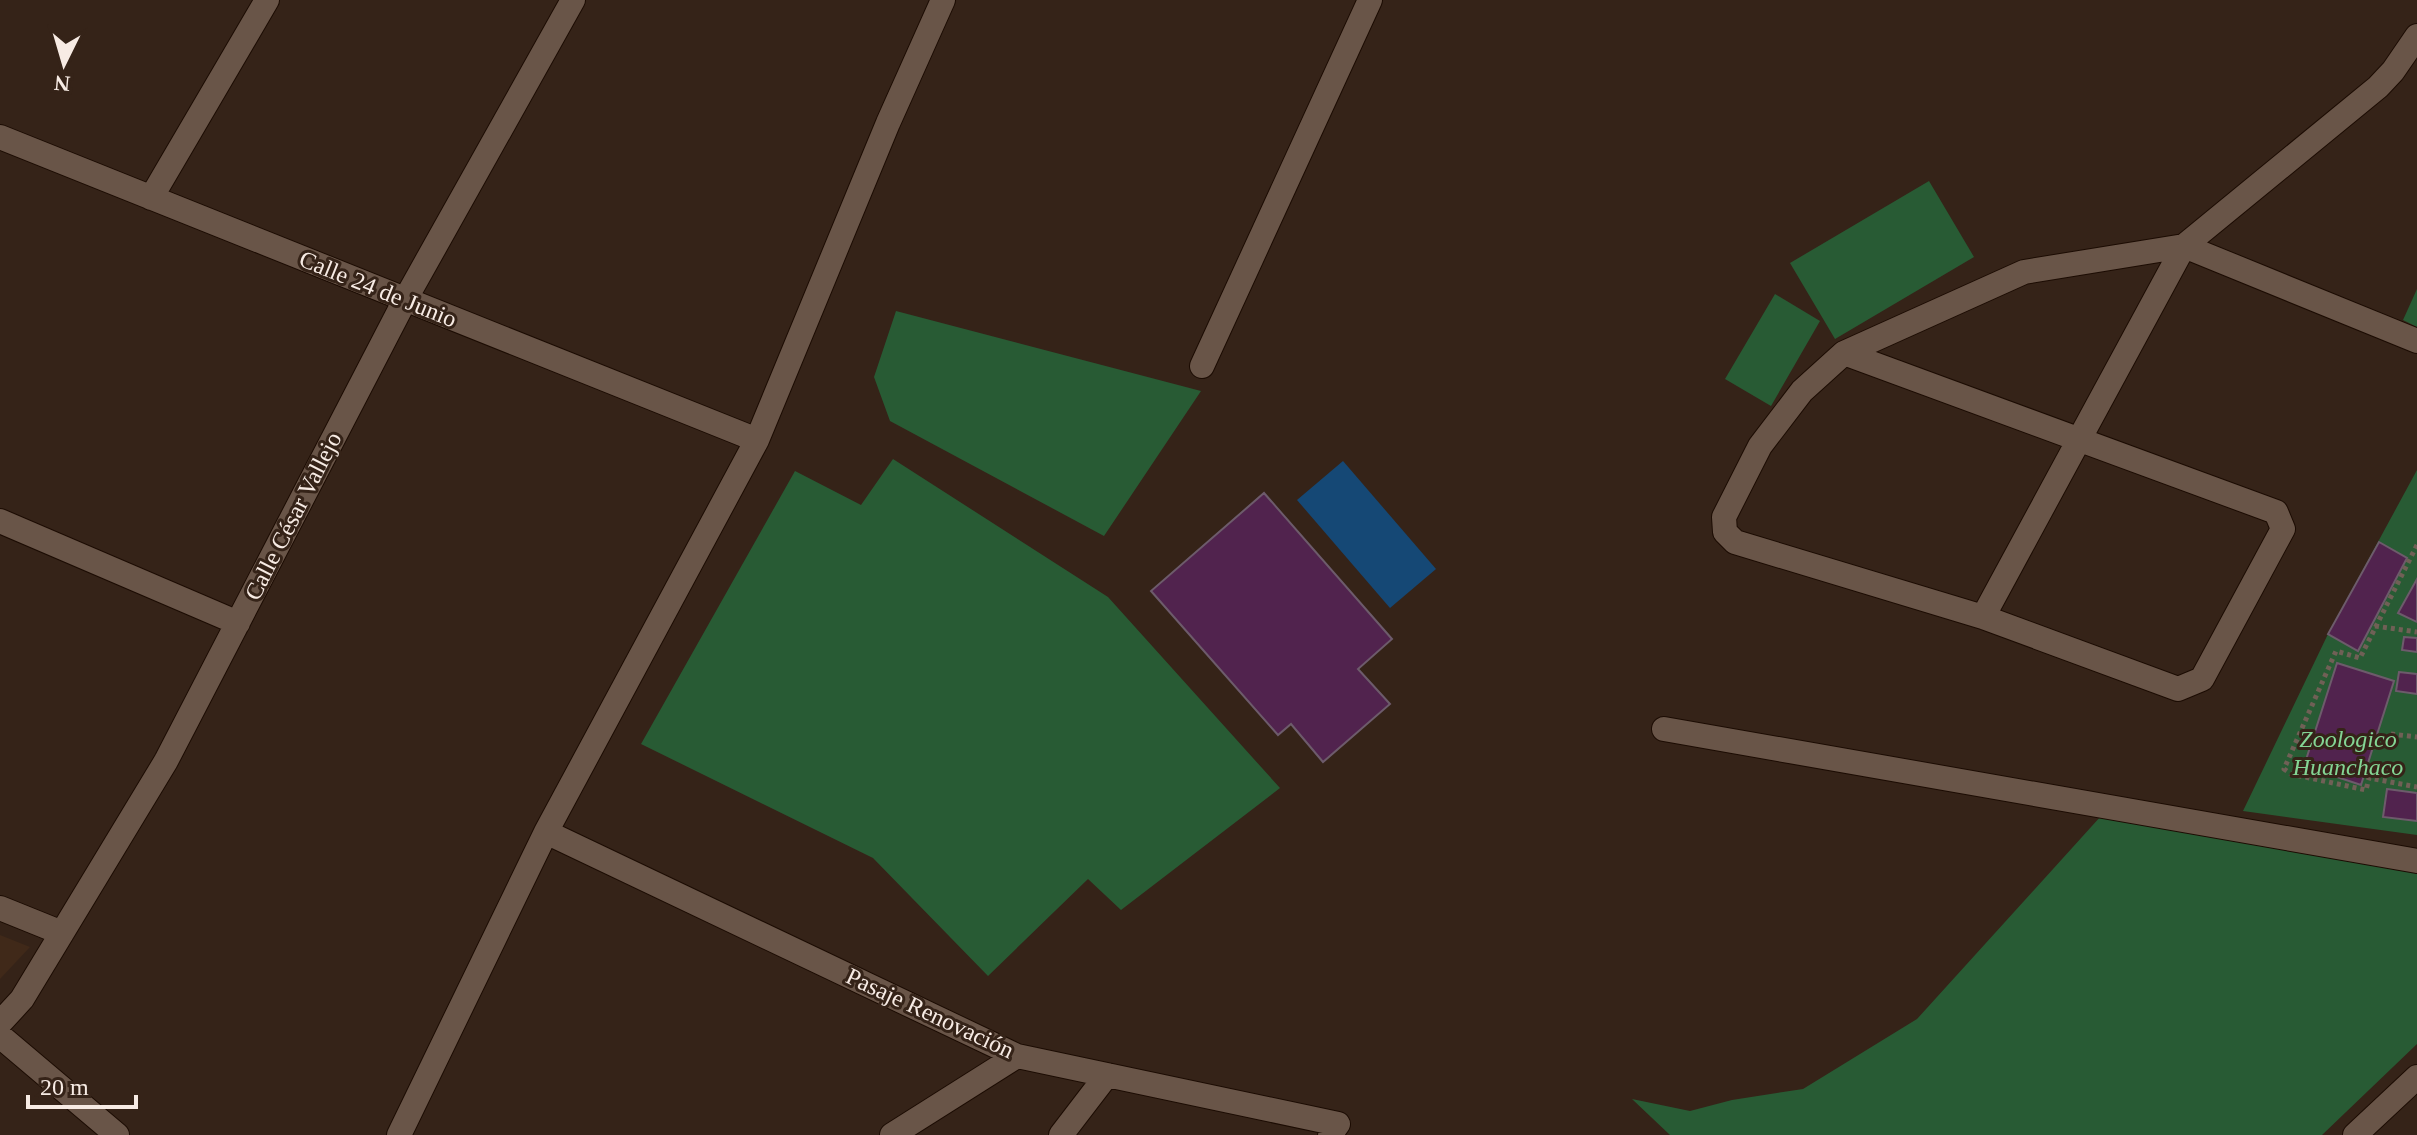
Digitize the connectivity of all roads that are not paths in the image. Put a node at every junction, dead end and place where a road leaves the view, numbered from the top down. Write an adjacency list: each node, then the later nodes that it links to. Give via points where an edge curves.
1 (267, 0): 7 (street)
2 (573, 0): 9 (street, Calle César Vallejo)
3 (943, 0): 13 (street)
4 (1370, 0): 12 (street)
5 (2417, 36): 8 (street, via 2378,87)
6 (0, 137): 7 (street, Calle 24 de Junio)
7 (151, 198): 9 (street, Calle 24 de Junio)
8 (2184, 246): 10 (street); 11 (street, via 2024,272); 14 (street)
9 (405, 300): 13 (street, Calle 24 de Junio); 17 (street, Calle César Vallejo)
10 (2417, 341)
11 (1844, 353): 14 (street); 16 (street, via 1802,391 1760,446 1724,517 1725,532 1735,542)
12 (1202, 366)
13 (757, 440): 19 (street)
14 (2078, 441): 16 (street); 16 (street, via 2276,512 2283,529 2202,679 2178,689)
15 (0, 521): 17 (street)
16 (1983, 617)
17 (238, 623): 22 (street, Calle César Vallejo, via 166,761)
18 (1664, 729): 20 (street)
19 (546, 832): 25 (street, Pasaje Renovación); 30 (street)
20 (2417, 861)
21 (0, 908): 22 (street)
22 (62, 933): 23 (street, Calle César Vallejo, via 22,999)
23 (0, 1023)
24 (0, 1036): 29 (street)
25 (1017, 1056): 26 (street, Pasaje Renovación); 31 (street)
26 (1107, 1075): 28 (street, Pasaje Renovación); 32 (street)
27 (2417, 1077): 33 (street)
28 (1334, 1129)
29 (117, 1135)
30 (399, 1135)
31 (892, 1135)
32 (1061, 1135)
33 (2355, 1135)

